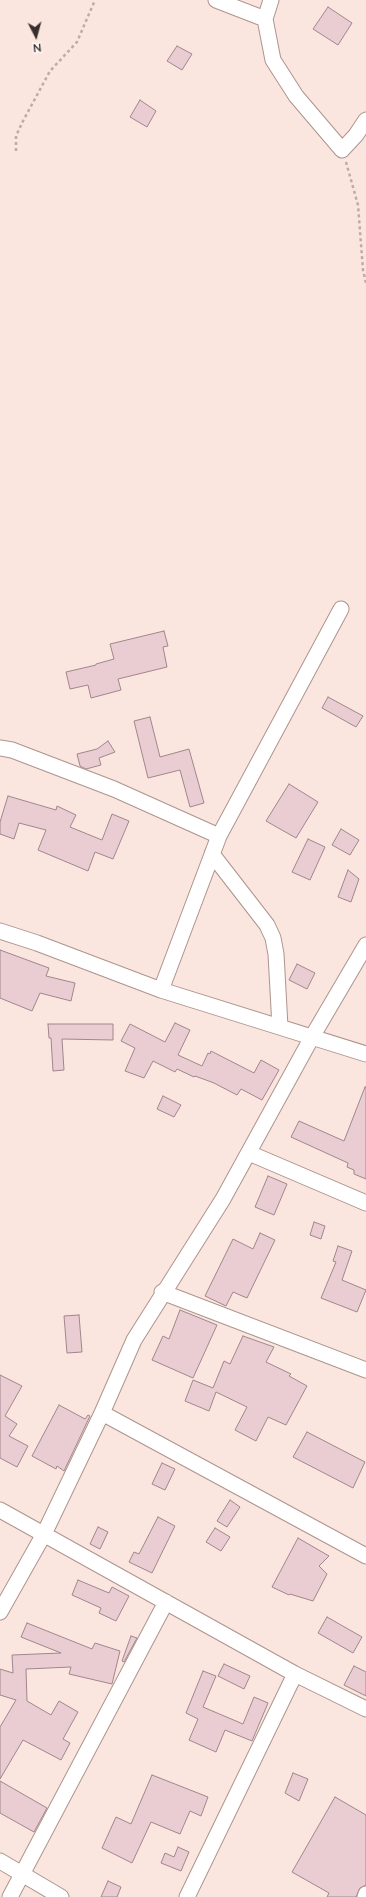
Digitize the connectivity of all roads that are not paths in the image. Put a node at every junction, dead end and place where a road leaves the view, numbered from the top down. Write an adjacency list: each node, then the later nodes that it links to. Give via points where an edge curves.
1 (216, 0): 3 (street)
2 (271, 0): 3 (street)
3 (265, 19): 4 (street, via 274,60 296,96 342,150)
4 (366, 120)
5 (341, 609): 7 (street)
6 (0, 748): 7 (street, via 12,750 114,789)
7 (219, 836): 8 (street)
8 (212, 854): 11 (street); 12 (street, via 267,925 273,938)
9 (0, 931): 11 (street)
10 (366, 945): 13 (street)
11 (161, 990): 12 (street)
12 (280, 1027): 13 (street)
13 (312, 1037): 14 (street); 15 (street)
14 (366, 1054)
15 (249, 1153): 16 (street); 17 (street, via 223,1199)
16 (366, 1203)
17 (162, 1292): 18 (street); 19 (street, via 134,1340)
18 (366, 1370)
19 (102, 1413): 21 (street); 22 (street)
20 (0, 1510): 21 (street)
21 (44, 1534): 23 (street); 24 (street)
22 (366, 1556)
23 (166, 1602): 25 (street); 28 (street)
24 (0, 1612)
25 (295, 1674): 26 (street); 32 (street)
26 (366, 1709)
27 (0, 1861): 28 (street)
28 (23, 1874): 30 (street); 31 (street)
29 (366, 1894): 33 (street)
30 (10, 1897)
31 (61, 1897)
32 (187, 1897)
33 (364, 1897)

